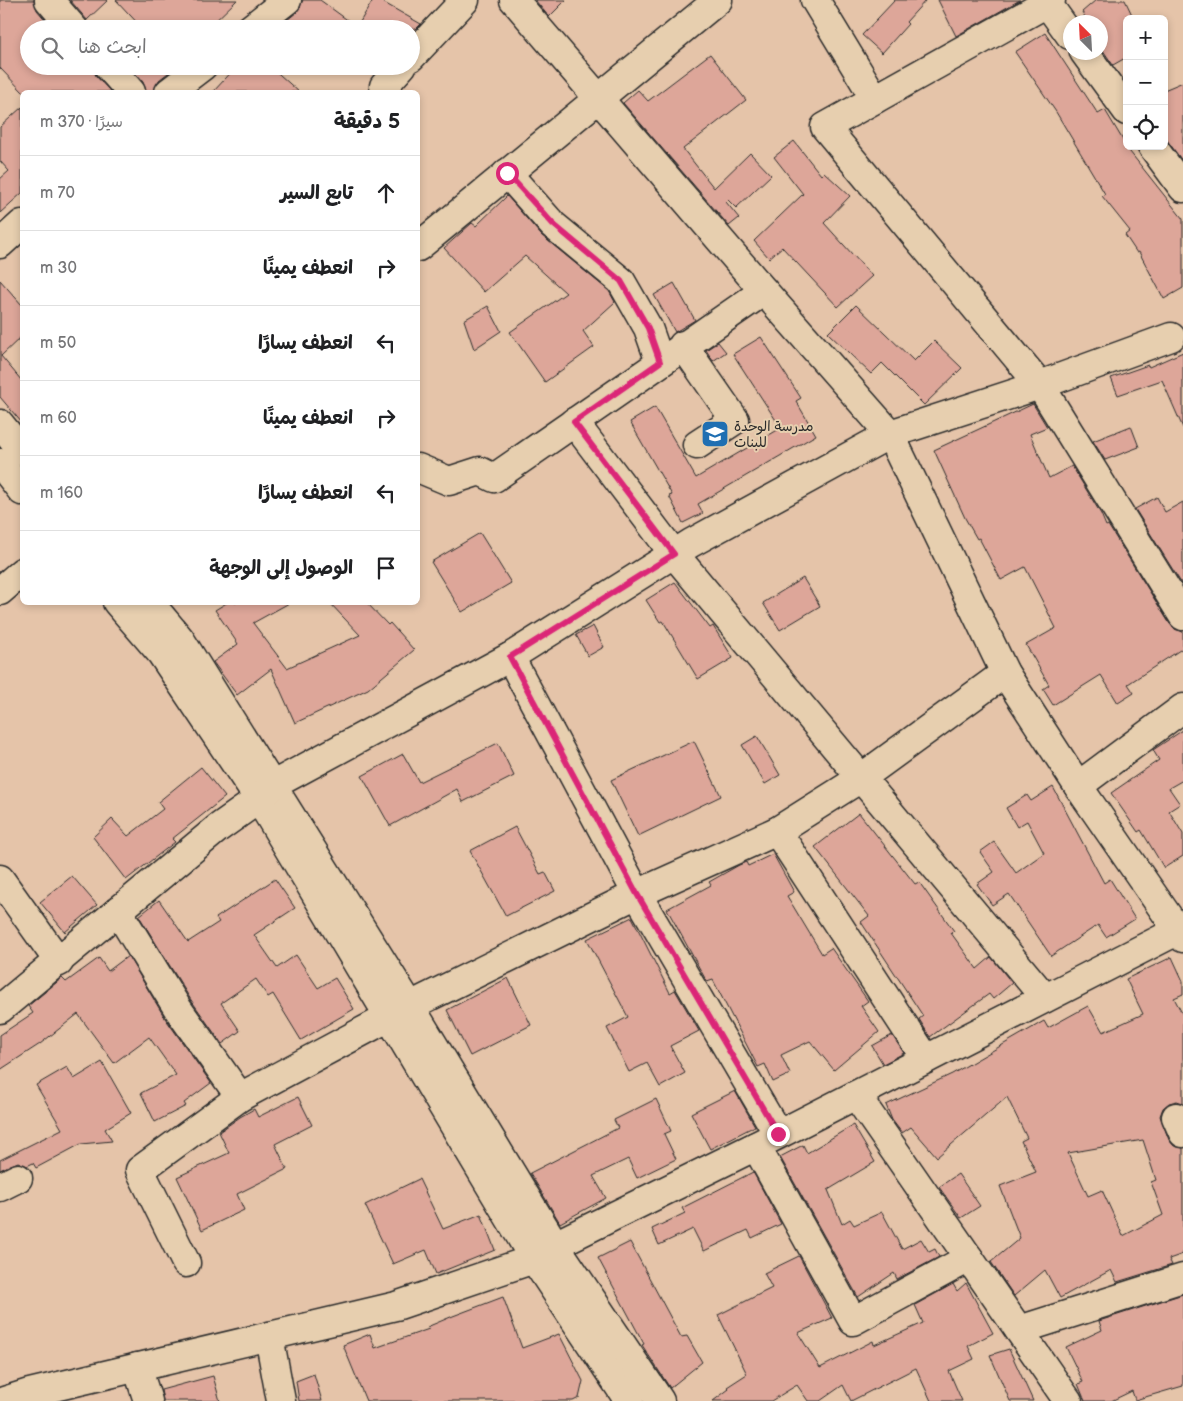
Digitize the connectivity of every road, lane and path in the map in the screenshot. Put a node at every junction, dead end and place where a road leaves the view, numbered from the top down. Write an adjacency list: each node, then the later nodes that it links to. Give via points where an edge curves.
1 (49, 0): 8 (street)
2 (287, 0): 9 (street)
3 (465, 0): 11 (street)
4 (514, 0): 19 (street)
5 (718, 0): 19 (street)
6 (815, 0): 20 (street)
7 (1049, 2): 10 (street); 20 (street)
8 (66, 20)
9 (261, 20)
10 (1063, 24)
11 (420, 48)
12 (1090, 60): 21 (street)
13 (116, 75): 17 (street)
14 (191, 75): 18 (street)
15 (394, 75): 16 (street)
16 (384, 86)
17 (129, 90)
18 (172, 90)
19 (600, 99): 23 (street); 28 (street)
20 (875, 99): 32 (street, via 825,127)
21 (1123, 106)
22 (1155, 150): 24 (street)
23 (507, 173): 27 (street); 31 (street, via 553,224 621,281 648,328)
24 (1183, 188)
25 (20, 226): 26 (street)
26 (0, 244)
27 (420, 245)
28 (764, 291): 30 (street); 35 (street)
29 (1171, 337): 32 (street)
30 (683, 345): 31 (street); 36 (street, via 735,420)
31 (660, 362): 33 (street)
32 (1040, 386): 35 (street); 46 (street)
33 (574, 422): 39 (street, via 494,478 480,471 448,481); 41 (street)
34 (0, 424): 37 (street)
35 (890, 434): 41 (street); 48 (street)
36 (697, 444)
37 (20, 449)
38 (0, 463): 40 (street)
39 (420, 469)
40 (20, 488)
41 (674, 554): 47 (street); 50 (street)
42 (20, 574): 43 (street)
43 (0, 591)
44 (119, 605): 52 (street, via 161,653)
45 (152, 605): 52 (street, via 180,639)
46 (1183, 616)
47 (510, 657): 52 (street); 55 (street)
48 (1005, 673): 50 (street); 51 (street)
49 (1183, 708): 51 (street)
50 (861, 778): 53 (street); 59 (street)
51 (1078, 786): 57 (street)
52 (266, 792): 56 (street); 61 (street)
53 (777, 831): 55 (street); 62 (street)
54 (0, 879): 58 (street)
55 (637, 894): 61 (street); 65 (street)
56 (118, 911): 58 (street); 64 (street, via 178,1009)
57 (1181, 934): 59 (street)
58 (59, 962): 60 (street)
59 (1045, 998): 62 (street)
60 (1, 1007)
61 (400, 1012): 64 (street); 66 (street)
62 (926, 1059): 63 (street)
63 (856, 1095): 65 (street); 67 (street)
64 (240, 1097): 68 (street, via 140,1170)
65 (767, 1140): 66 (street); 67 (street, via 853,1320)
66 (544, 1252): 71 (street, via 396,1306); 73 (street); 77 (street)
67 (969, 1258): 70 (street)
68 (186, 1263)
69 (1183, 1278): 70 (street)
70 (1019, 1330): 78 (street)
71 (269, 1336): 72 (street); 76 (street)
72 (137, 1367): 74 (street, via 29,1392); 75 (street)
73 (623, 1399)
74 (4, 1401)
75 (148, 1401)
76 (281, 1401)
77 (660, 1401)
78 (1068, 1401)

